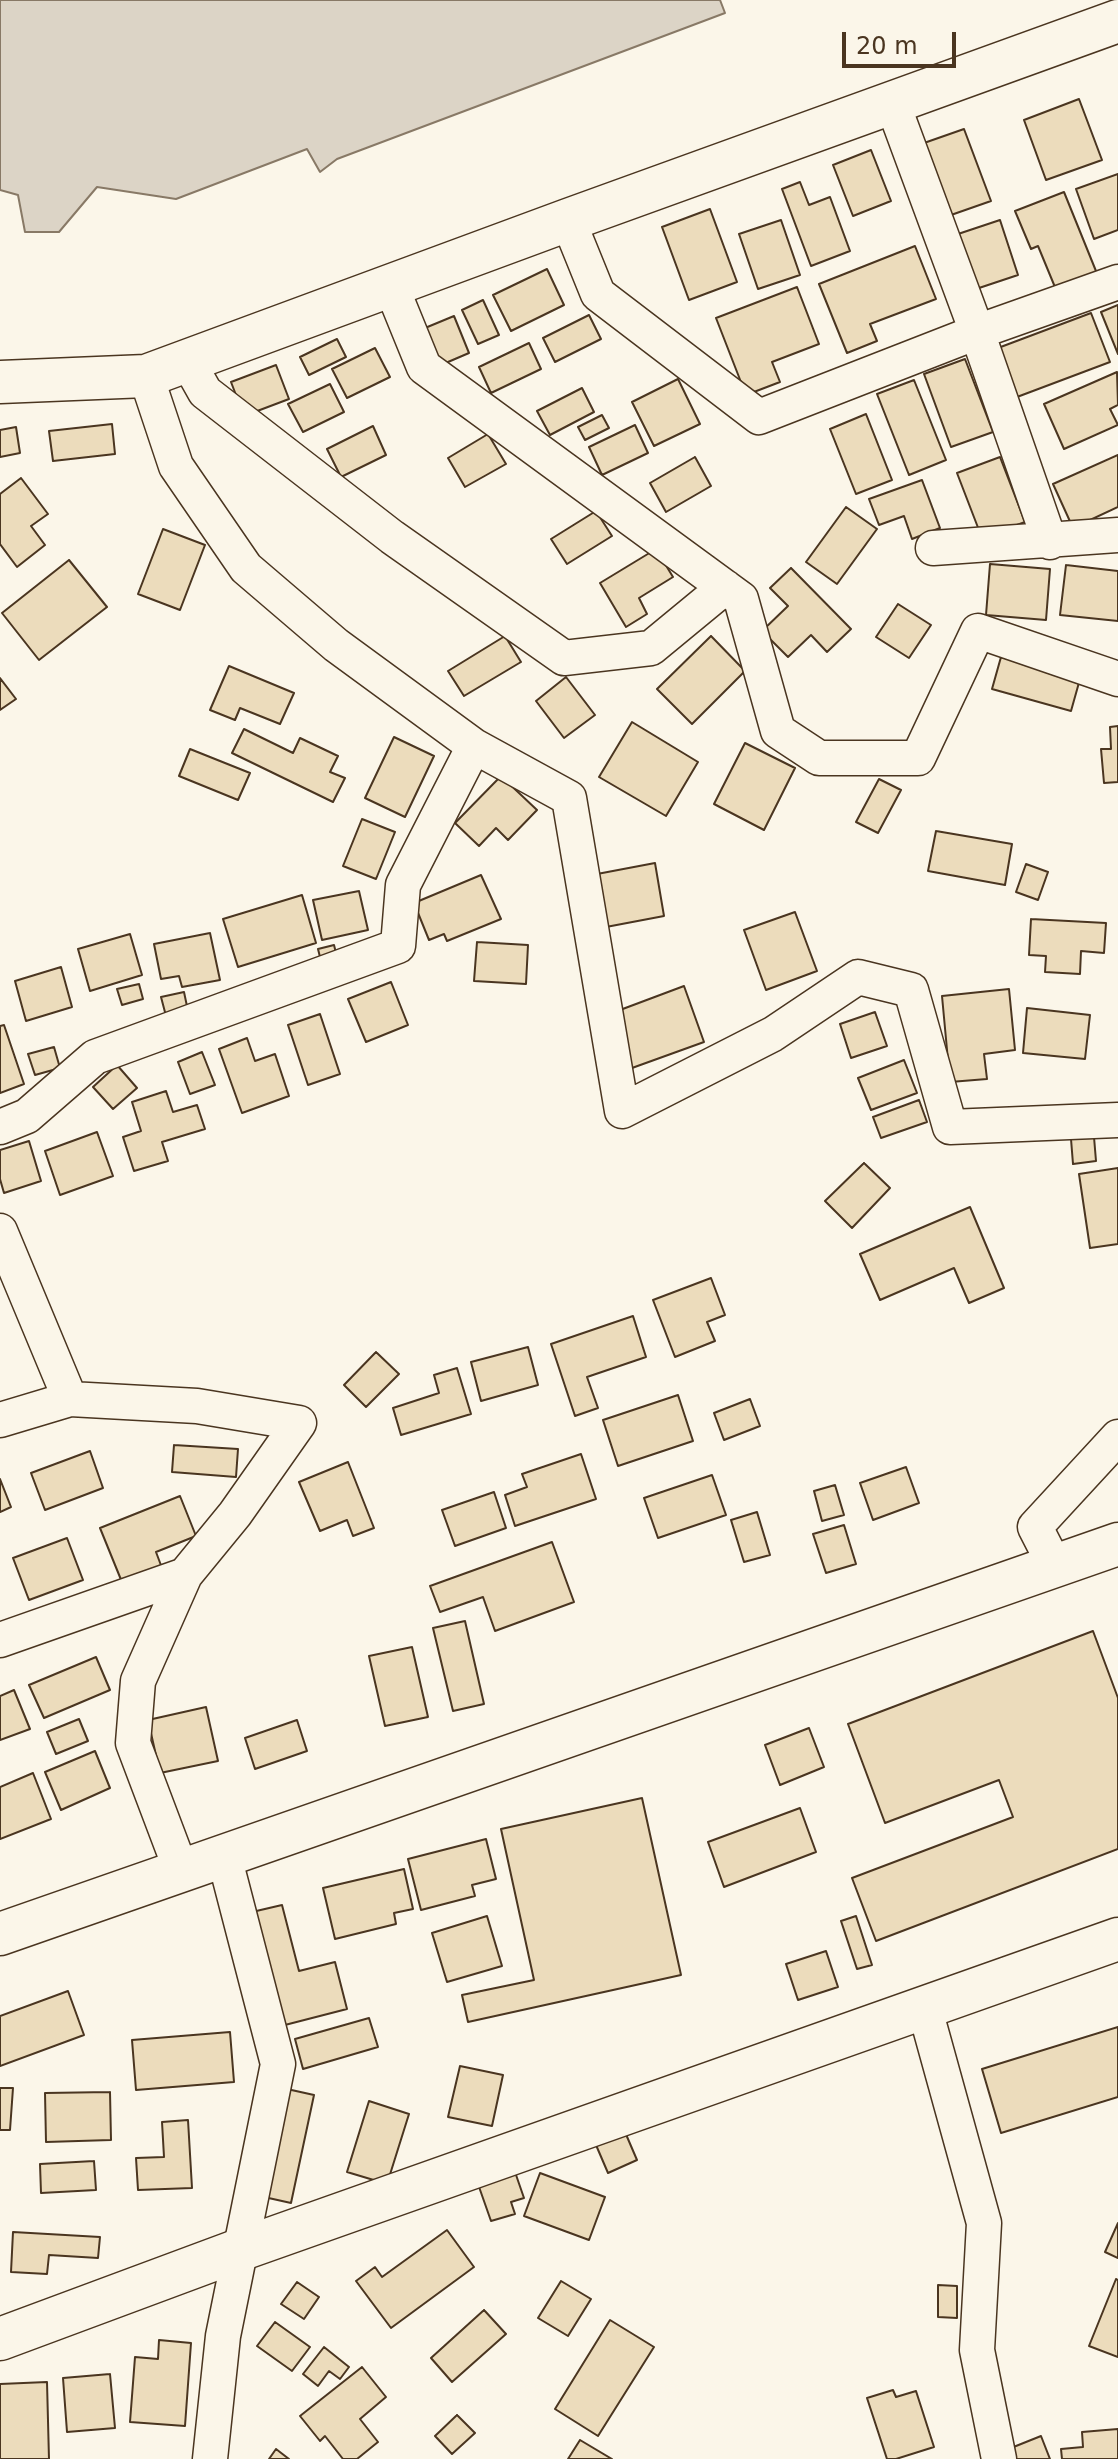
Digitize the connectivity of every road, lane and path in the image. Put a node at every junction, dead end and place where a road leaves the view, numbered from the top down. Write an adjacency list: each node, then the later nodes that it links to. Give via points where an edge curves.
1 (1118, 21): 2 (street)
2 (892, 102): 3 (street); 6 (street)
3 (568, 220): 5 (street); 6 (street, via 598,294 759,417)
4 (1118, 282): 6 (street)
5 (391, 286): 7 (street); 13 (street, via 424,367)
6 (977, 332): 11 (street)
7 (187, 360): 8 (street); 13 (street, via 205,392 392,537 564,658 651,648)
8 (146, 376): 9 (street); 15 (street, via 176,466 246,568 336,645)
9 (0, 382)
10 (1118, 535): 11 (street)
11 (1050, 542): 12 (street)
12 (933, 548)
13 (725, 587): 14 (street, via 741,599 778,731 819,758 918,758 978,631)
14 (1118, 679)
15 (474, 746): 16 (street, via 569,798 622,1111 773,1034 858,977 911,990 950,1127); 17 (street, via 403,885 398,946 95,1057 27,1116)
16 (1118, 1120)
17 (0, 1127)
18 (0, 1231): 19 (street)
19 (70, 1399): 20 (street); 24 (street, via 197,1406 299,1423)
20 (0, 1420)
21 (1118, 1437): 23 (street, via 1035,1527)
22 (1118, 1544): 23 (street)
23 (1055, 1566): 26 (street)
24 (185, 1575): 25 (street); 27 (street, via 138,1681 133,1743)
25 (0, 1640)
26 (224, 1856): 27 (street); 31 (street, via 278,2064)
27 (181, 1870): 28 (street)
28 (0, 1934)
29 (1118, 1939): 30 (street)
30 (924, 2006): 31 (street); 34 (street, via 984,2223 977,2350)
31 (242, 2249): 32 (street); 33 (street, via 223,2336)
32 (0, 2339)
33 (210, 2459)
34 (999, 2459)

